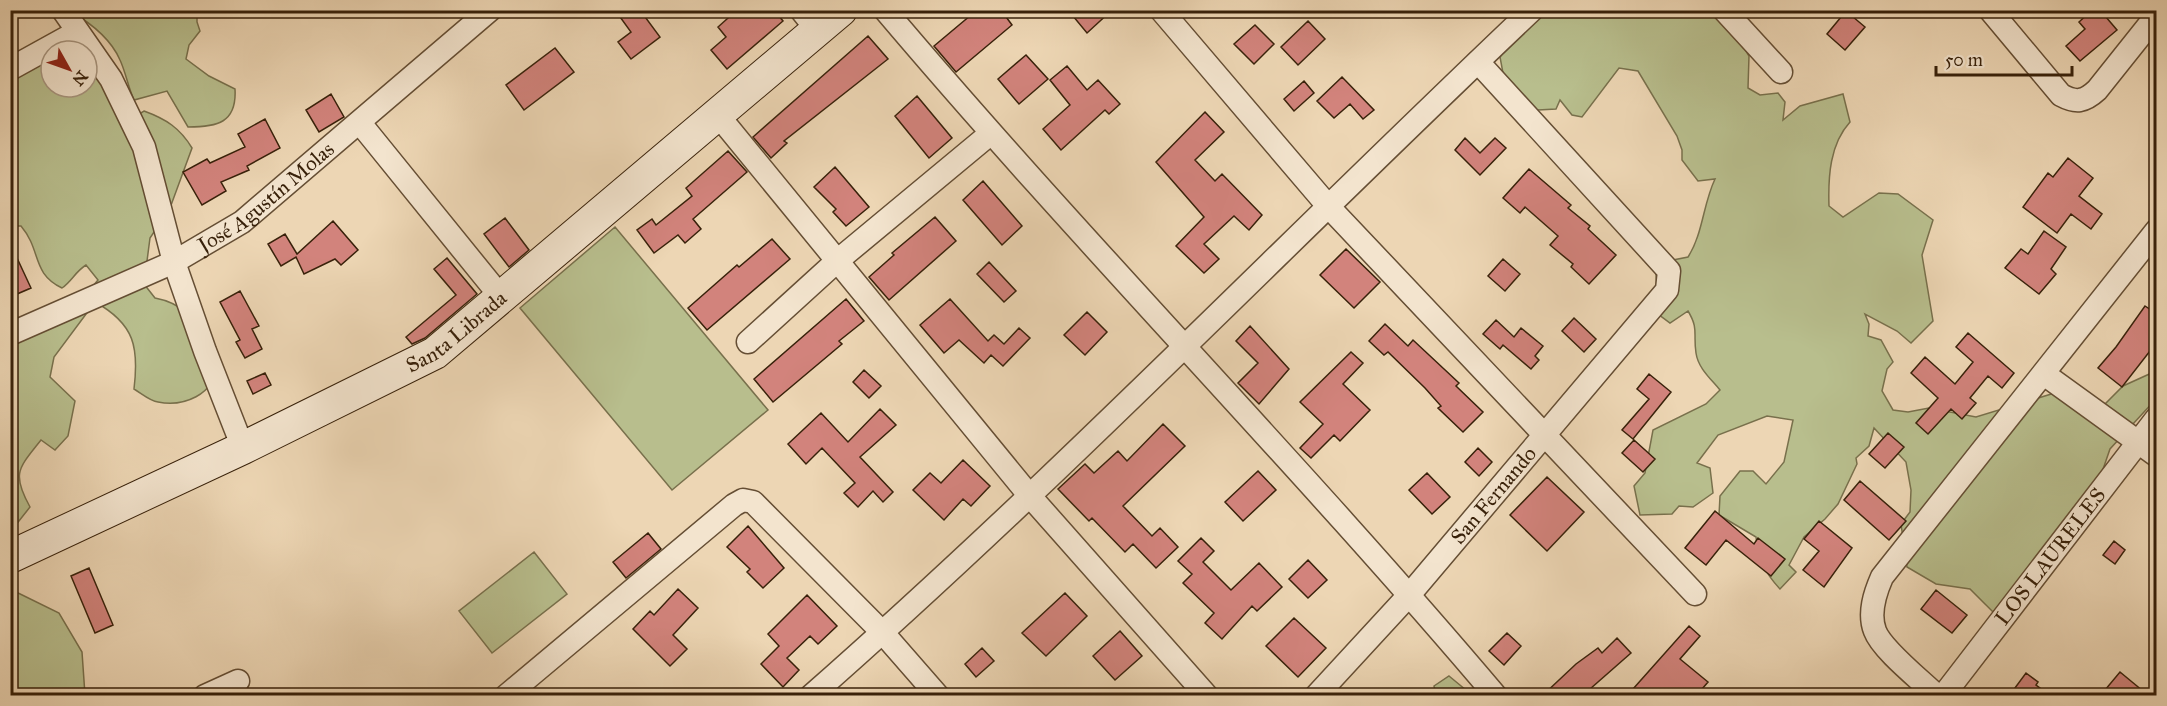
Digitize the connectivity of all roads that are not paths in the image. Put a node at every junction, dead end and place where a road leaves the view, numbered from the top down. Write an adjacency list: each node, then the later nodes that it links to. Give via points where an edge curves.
1 (63, 10): 11 (street)
2 (490, 10): 16 (street, José Agustín Molas)
3 (841, 10): 10 (street, Santa Librada)
4 (885, 10): 17 (street)
5 (1161, 10): 18 (street)
6 (1532, 10): 12 (street)
7 (1724, 10): 14 (street)
8 (1990, 10): 9 (street, via 2061,95 2074,101 2086,100 2097,90)
9 (2157, 16)
10 (809, 20): 15 (street, Santa Librada)
11 (76, 32): 13 (street); 21 (street, via 111,79 144,147)
12 (1478, 62): 18 (street); 28 (street, San Fernando, via 1669,271 1667,290)
13 (10, 69)
14 (1781, 72)
15 (717, 114): 20 (street); 22 (street, Santa Librada)
16 (360, 123): 21 (street, José Agustín Molas, via 242,222); 22 (street)
17 (990, 134): 20 (street); 25 (street)
18 (1328, 206): 25 (street); 28 (street)
19 (2157, 231): 26 (street)
20 (837, 261): 24 (street); 31 (street)
21 (174, 262): 23 (street, José Agustín Molas); 29 (street)
22 (501, 297): 29 (street, Santa Librada, via 435,353)
23 (10, 334)
24 (748, 342)
25 (1183, 347): 31 (street); 33 (street)
26 (2044, 374): 30 (street); 44 (street, via 1882,577 1873,598 1875,632)
27 (2157, 419): 30 (street, LOS LAURELES)
28 (1546, 436): 33 (street, San Fernando); 34 (street)
29 (243, 448): 32 (street, Santa Librada)
30 (2148, 448): 45 (street, LOS LAURELES)
31 (1029, 495): 35 (street); 41 (street)
32 (10, 556)
33 (1410, 594): 42 (street, San Fernando); 43 (street)
34 (1695, 594)
35 (883, 633): 38 (street, via 753,502 743,500); 39 (street); 40 (street)
36 (238, 681): 37 (street)
37 (205, 696)
38 (506, 696)
39 (811, 696)
40 (938, 696)
41 (1207, 696)
42 (1316, 696)
43 (1496, 696)
44 (1937, 696)
45 (1943, 696)

